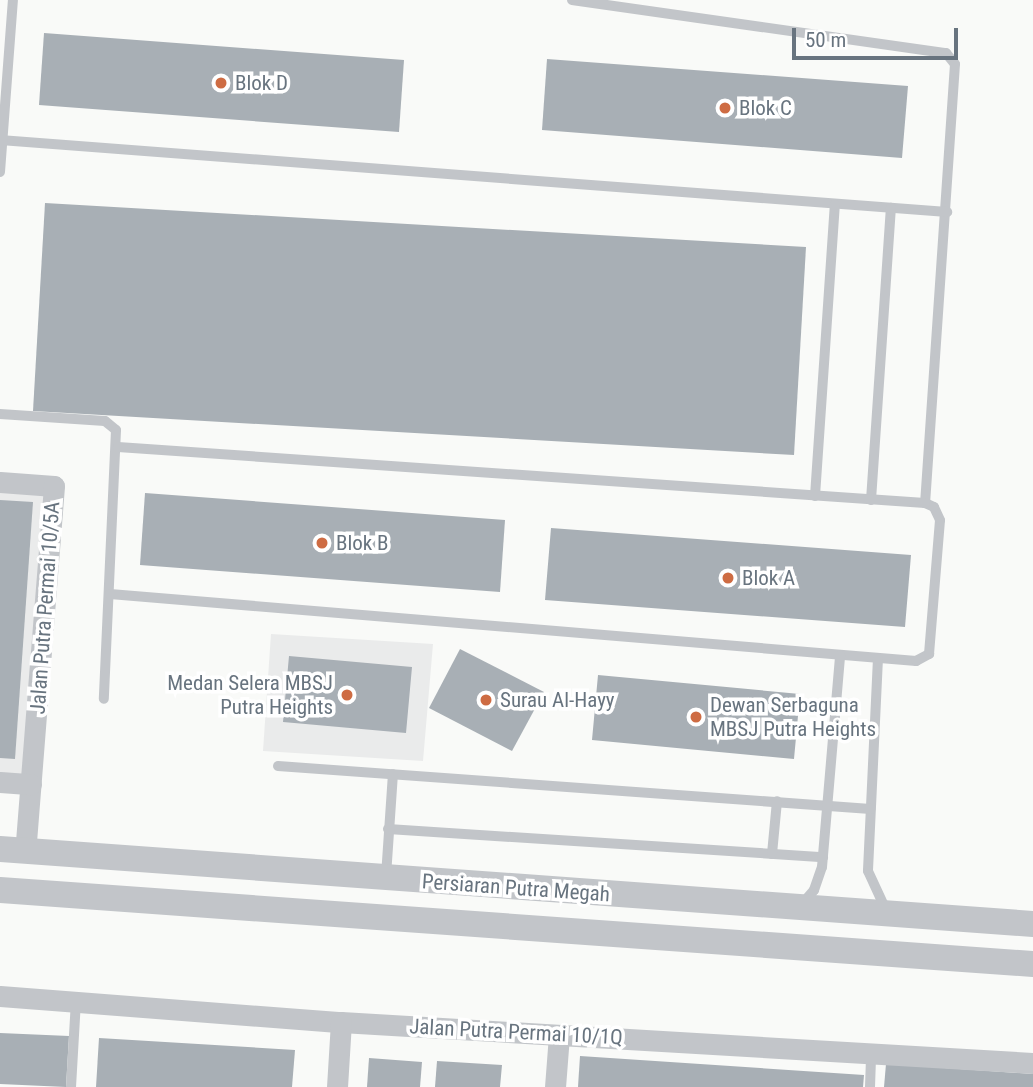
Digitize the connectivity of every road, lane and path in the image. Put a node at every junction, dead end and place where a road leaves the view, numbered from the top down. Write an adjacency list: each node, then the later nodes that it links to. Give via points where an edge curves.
1 (13, 0): 3 (lane)
2 (572, 0): 7 (lane, via 946,53 956,64)
3 (1, 140): 4 (lane); 5 (lane)
4 (0, 172)
5 (835, 205): 6 (lane); 11 (lane)
6 (891, 208): 7 (lane); 12 (lane)
7 (947, 212): 13 (lane)
8 (0, 414): 9 (lane, via 104,421 116,430)
9 (118, 447): 11 (lane); 14 (lane)
10 (0, 482): 21 (street, Jalan Putra Permai 10/5A, via 54,486)
11 (815, 496): 12 (lane)
12 (871, 500): 13 (lane)
13 (925, 503): 16 (lane, via 934,507 940,520 929,654 916,661)
14 (110, 594): 15 (lane); 17 (lane)
15 (840, 656): 16 (lane); 23 (lane)
16 (878, 659): 24 (lane)
17 (104, 699)
18 (278, 766): 19 (lane)
19 (393, 774): 22 (lane); 25 (lane)
20 (0, 782): 21 (street)
21 (31, 784): 26 (street, Jalan Putra Permai 10/5A)
22 (777, 801): 23 (lane); 27 (lane)
23 (828, 805): 24 (lane); 28 (lane)
24 (870, 809): 32 (lane, via 868,871)
25 (388, 829): 27 (lane); 29 (lane)
26 (13, 851): 29 (street, Persiaran Putra Megah)
27 (772, 854): 28 (lane)
28 (822, 862): 31 (lane, via 814,890)
29 (386, 878): 31 (street, Persiaran Putra Megah)
30 (0, 890): 34 (street, Persiaran Putra Megah)
31 (799, 908): 32 (street, Persiaran Putra Megah)
32 (889, 914): 33 (street, Persiaran Putra Megah)
33 (1033, 924)
34 (1033, 964)
35 (0, 996): 36 (street, Jalan Putra Permai 10/1Q)
36 (76, 1000): 37 (street, Jalan Putra Permai 10/1Q); 41 (lane)
37 (341, 1022): 38 (street, Jalan Putra Permai 10/1Q); 42 (street)
38 (559, 1035): 39 (street, Jalan Putra Permai 10/1Q); 43 (street)
39 (871, 1051): 40 (street, Jalan Putra Permai 10/1Q); 44 (lane)
40 (1033, 1063)
41 (71, 1087)
42 (337, 1087)
43 (555, 1087)
44 (870, 1087)

